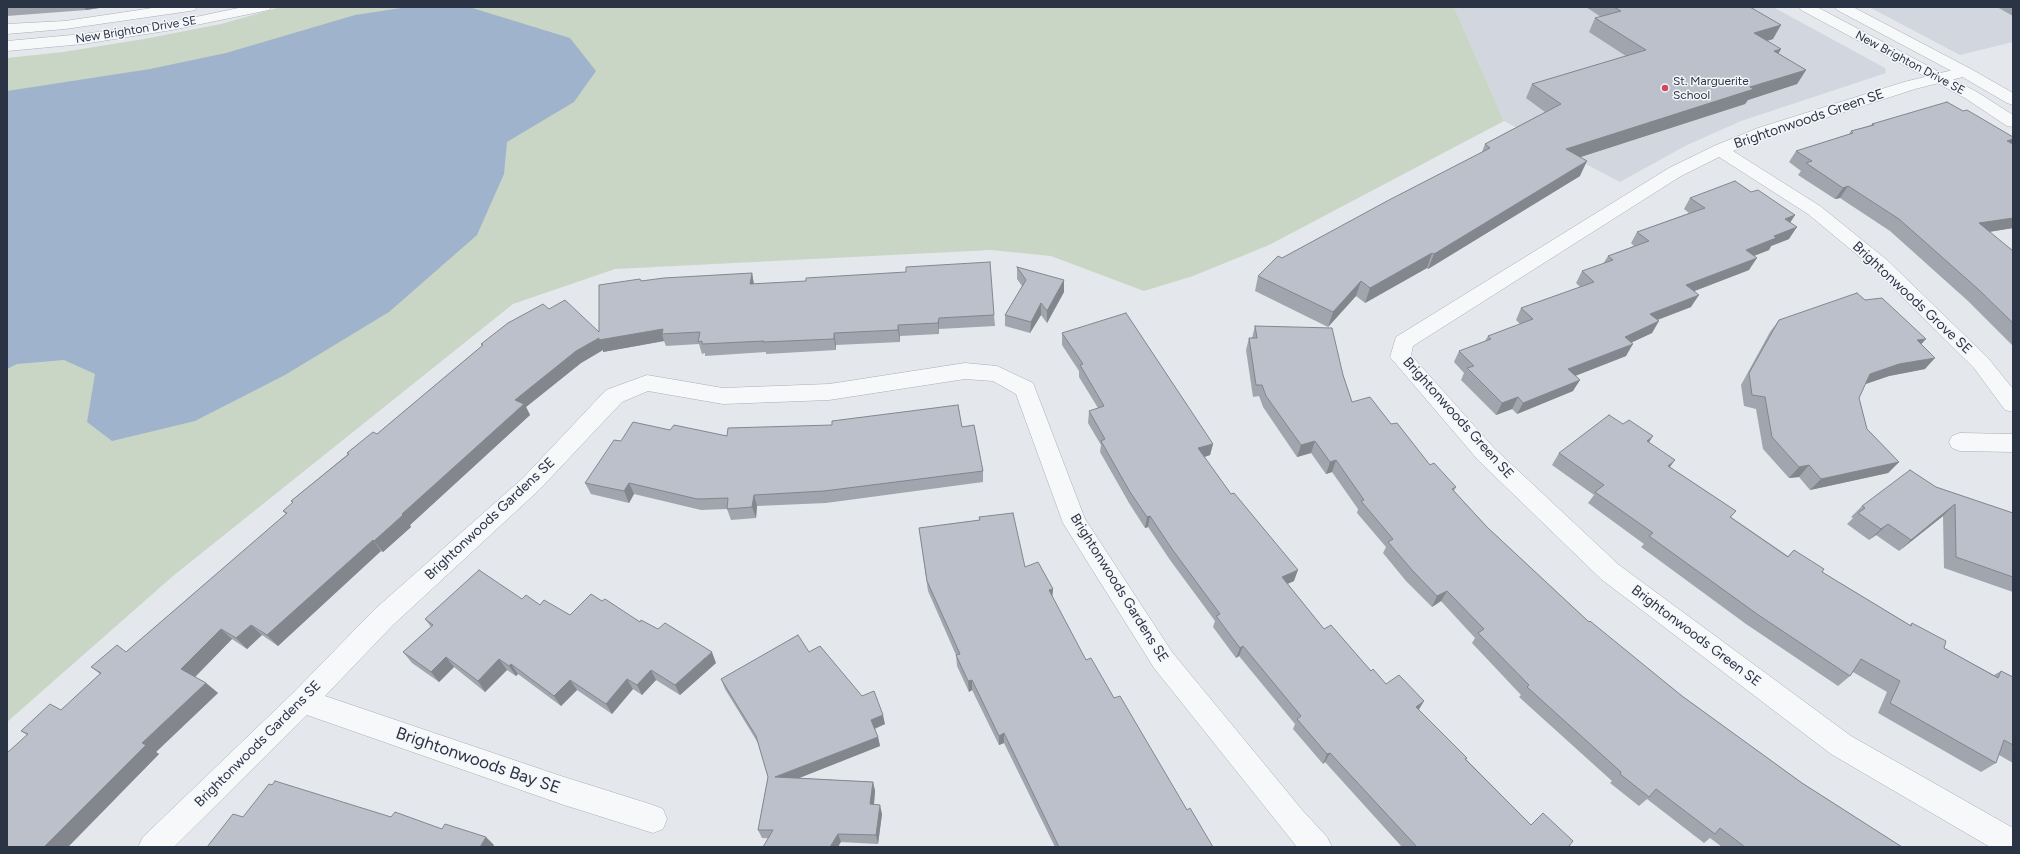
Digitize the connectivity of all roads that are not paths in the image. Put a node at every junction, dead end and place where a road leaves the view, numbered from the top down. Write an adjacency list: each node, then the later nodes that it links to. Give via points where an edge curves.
1 (190, 7): 5 (street, New Brighton Drive SE, via 66,25)
2 (264, 7): 6 (street, New Brighton Drive SE, via 172,26 83,39)
3 (1806, 7): 8 (street, New Brighton Drive SE)
4 (1842, 7): 7 (street, New Brighton Drive SE)
5 (7, 29)
6 (7, 46)
7 (1965, 72): 8 (street, Brightonwoods Green SE); 9 (street, New Brighton Drive SE)
8 (1938, 78): 10 (street, New Brighton Drive SE, via 1971,95); 11 (street, Brightonwoods Green SE, via 1764,132)
9 (2013, 100)
10 (2013, 122)
11 (1720, 150): 12 (street, Brightonwoods Grove SE, via 1814,210 1880,264 1981,363); 17 (street, Brightonwoods Green SE, via 1675,172 1403,342 1400,357 1486,454 1610,572 1841,744)
12 (2013, 404)
13 (1960, 442): 14 (street)
14 (2013, 443)
15 (303, 701): 16 (street, Brightonwoods Bay SE); 18 (street, Brightonwoods Gardens SE); 19 (street, Brightonwoods Gardens SE, via 384,617 531,484 614,396 647,383 723,396 829,392 965,371 997,374 1025,389 1075,523 1163,660)
16 (653, 819)
17 (2013, 844)
18 (154, 847)
19 (1317, 847)

